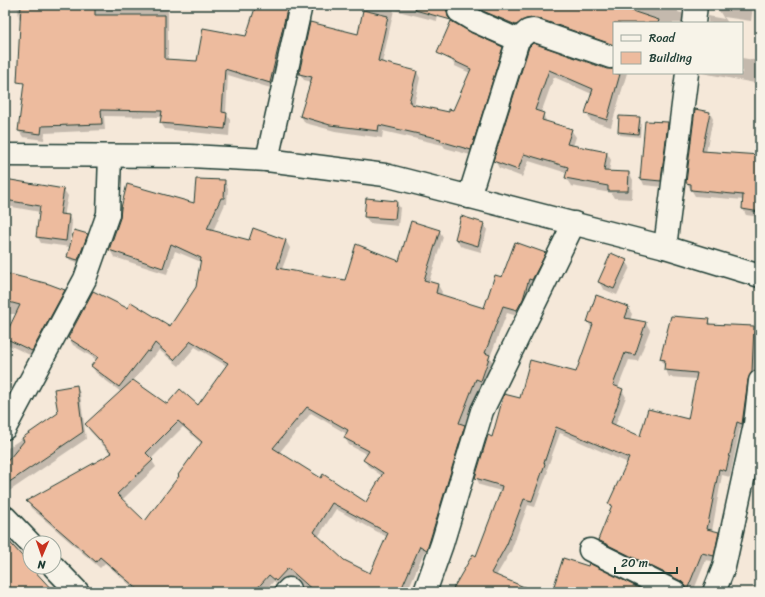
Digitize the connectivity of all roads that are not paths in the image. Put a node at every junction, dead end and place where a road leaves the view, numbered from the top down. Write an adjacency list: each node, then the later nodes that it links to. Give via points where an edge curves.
1 (302, 5): 10 (street)
2 (459, 5): 5 (street, via 459,11 477,22)
3 (696, 5): 4 (street)
4 (694, 22)
5 (518, 40): 6 (street, via 533,30); 11 (street)
6 (611, 57)
7 (687, 74): 13 (street)
8 (5, 154): 9 (street)
9 (110, 156): 10 (street, via 190,156); 16 (street, via 108,214 85,279)
10 (267, 160): 11 (street, via 385,175)
11 (469, 197): 12 (street)
12 (574, 223): 13 (street); 21 (street, via 482,411 442,544)
13 (665, 247): 14 (street)
14 (760, 276)
15 (760, 381): 24 (street, via 755,424 724,567)
16 (5, 428)
17 (5, 517): 18 (street)
18 (22, 535)
19 (590, 550): 23 (street)
20 (62, 575): 22 (street)
21 (431, 590)
22 (78, 592)
23 (675, 592)
24 (714, 592)

